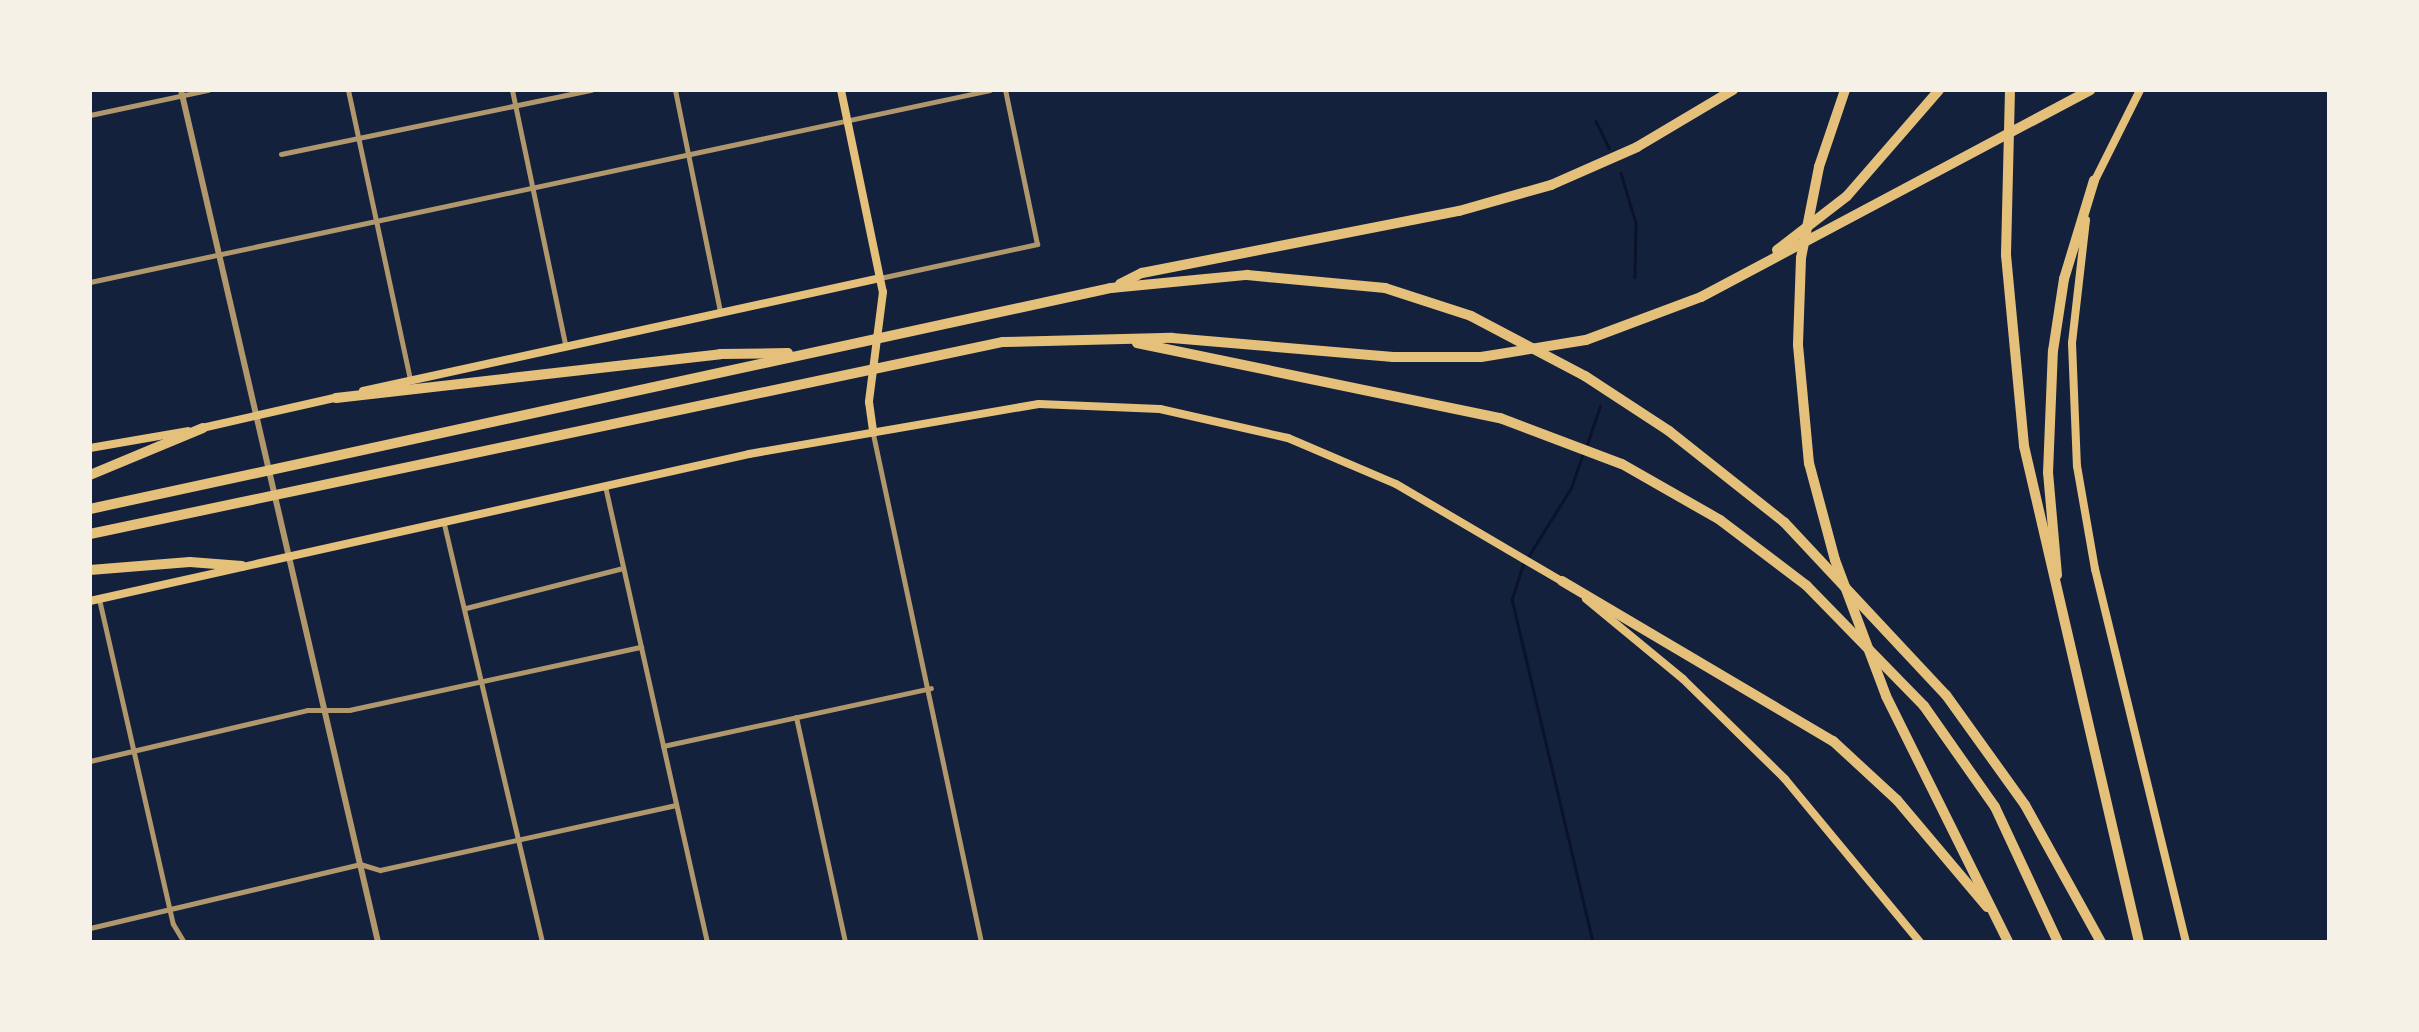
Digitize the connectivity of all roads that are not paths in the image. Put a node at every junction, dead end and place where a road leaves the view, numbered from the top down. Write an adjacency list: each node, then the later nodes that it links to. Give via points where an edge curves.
1 (208, 90): 15 (street)
2 (348, 90): 19 (street)
3 (512, 90): 16 (street)
4 (591, 90): 16 (street)
5 (674, 90): 21 (street)
6 (841, 90): 18 (main road)
7 (990, 90): 18 (street)
8 (1006, 90): 27 (street, via 1036,244)
9 (1733, 90): 29 (highway, via 1637,147 1551,185 1459,211 1142,273)
10 (1845, 90): 65 (highway, via 1819,168 1801,258 1798,360 1809,463 1834,560 1886,696)
11 (1939, 90): 26 (highway, via 1847,196)
12 (2010, 90): 52 (highway, via 2006,210 2013,355 2031,486)
13 (2090, 90): 26 (highway)
14 (2140, 90): 22 (main road)
15 (181, 93): 17 (street); 25 (street)
16 (515, 106): 19 (street); 23 (street)
17 (90, 115)
18 (847, 120): 21 (street); 27 (main road)
19 (358, 138): 20 (street); 24 (street)
20 (281, 154)
21 (688, 154): 23 (street); 30 (street)
22 (2094, 180): 52 (highway, via 2064,279 2053,351 2048,473); 78 (main road, via 2074,308 2077,466)
23 (532, 188): 24 (street); 32 (street)
24 (376, 221): 25 (street); 34 (street)
25 (218, 255): 28 (street); 36 (street)
26 (1774, 255): 31 (highway, via 1649,320 1586,340 1481,357)
27 (880, 278): 30 (main road); 38 (main road, via 883,316 869,402)
28 (90, 282)
29 (1110, 288): 33 (highway); 76 (highway, via 1213,275 1354,282 1445,306 1542,351 1616,396 1784,522 1893,632 2004,772)
30 (721, 316): 32 (main road)
31 (1116, 339): 44 (highway, via 1035,338); 75 (highway, via 1467,410 1544,432 1622,464 1720,520 1806,586 1924,706 1994,807)
32 (565, 343): 34 (main road)
33 (815, 354): 35 (highway, via 720,354); 42 (highway)
34 (410, 380): 35 (main road)
35 (336, 398): 36 (main road)
36 (256, 416): 37 (main road); 45 (street)
37 (203, 428): 39 (main road); 40 (highway)
38 (873, 431): 41 (main road); 49 (main road, via 1038,404 1198,415 1352,463); 55 (street)
39 (90, 448)
40 (90, 475)
41 (605, 486): 43 (main road); 47 (street)
42 (90, 510)
43 (444, 524): 45 (main road); 51 (street)
44 (90, 534)
45 (288, 555): 46 (main road); 56 (street)
46 (242, 566): 48 (highway, via 190,562); 50 (main road)
47 (623, 568): 51 (street); 53 (street)
48 (90, 570)
49 (1562, 581): 65 (highway, via 1833,741 1898,800); 73 (main road, via 1744,737 1855,858)
50 (94, 600): 59 (street)
51 (466, 608): 54 (street)
52 (2062, 620): 77 (highway)
53 (641, 646): 54 (street); 58 (street)
54 (484, 681): 56 (street); 62 (street)
55 (931, 688): 57 (street); 72 (street)
56 (326, 710): 59 (street); 63 (street)
57 (796, 717): 58 (street); 71 (street)
58 (663, 746): 61 (street)
59 (132, 751): 60 (street); 64 (street)
60 (90, 761)
61 (676, 805): 62 (street); 70 (street)
62 (519, 839): 63 (street, via 380,870); 69 (street)
63 (360, 864): 64 (street); 68 (street)
64 (170, 907): 66 (street); 67 (street)
65 (1995, 915): 74 (highway)
66 (90, 928)
67 (184, 942)
68 (378, 942)
69 (542, 942)
70 (707, 942)
71 (845, 942)
72 (981, 942)
73 (1920, 942)
74 (2008, 942)
75 (2058, 942)
76 (2101, 942)
77 (2139, 942)
78 (2186, 942)

